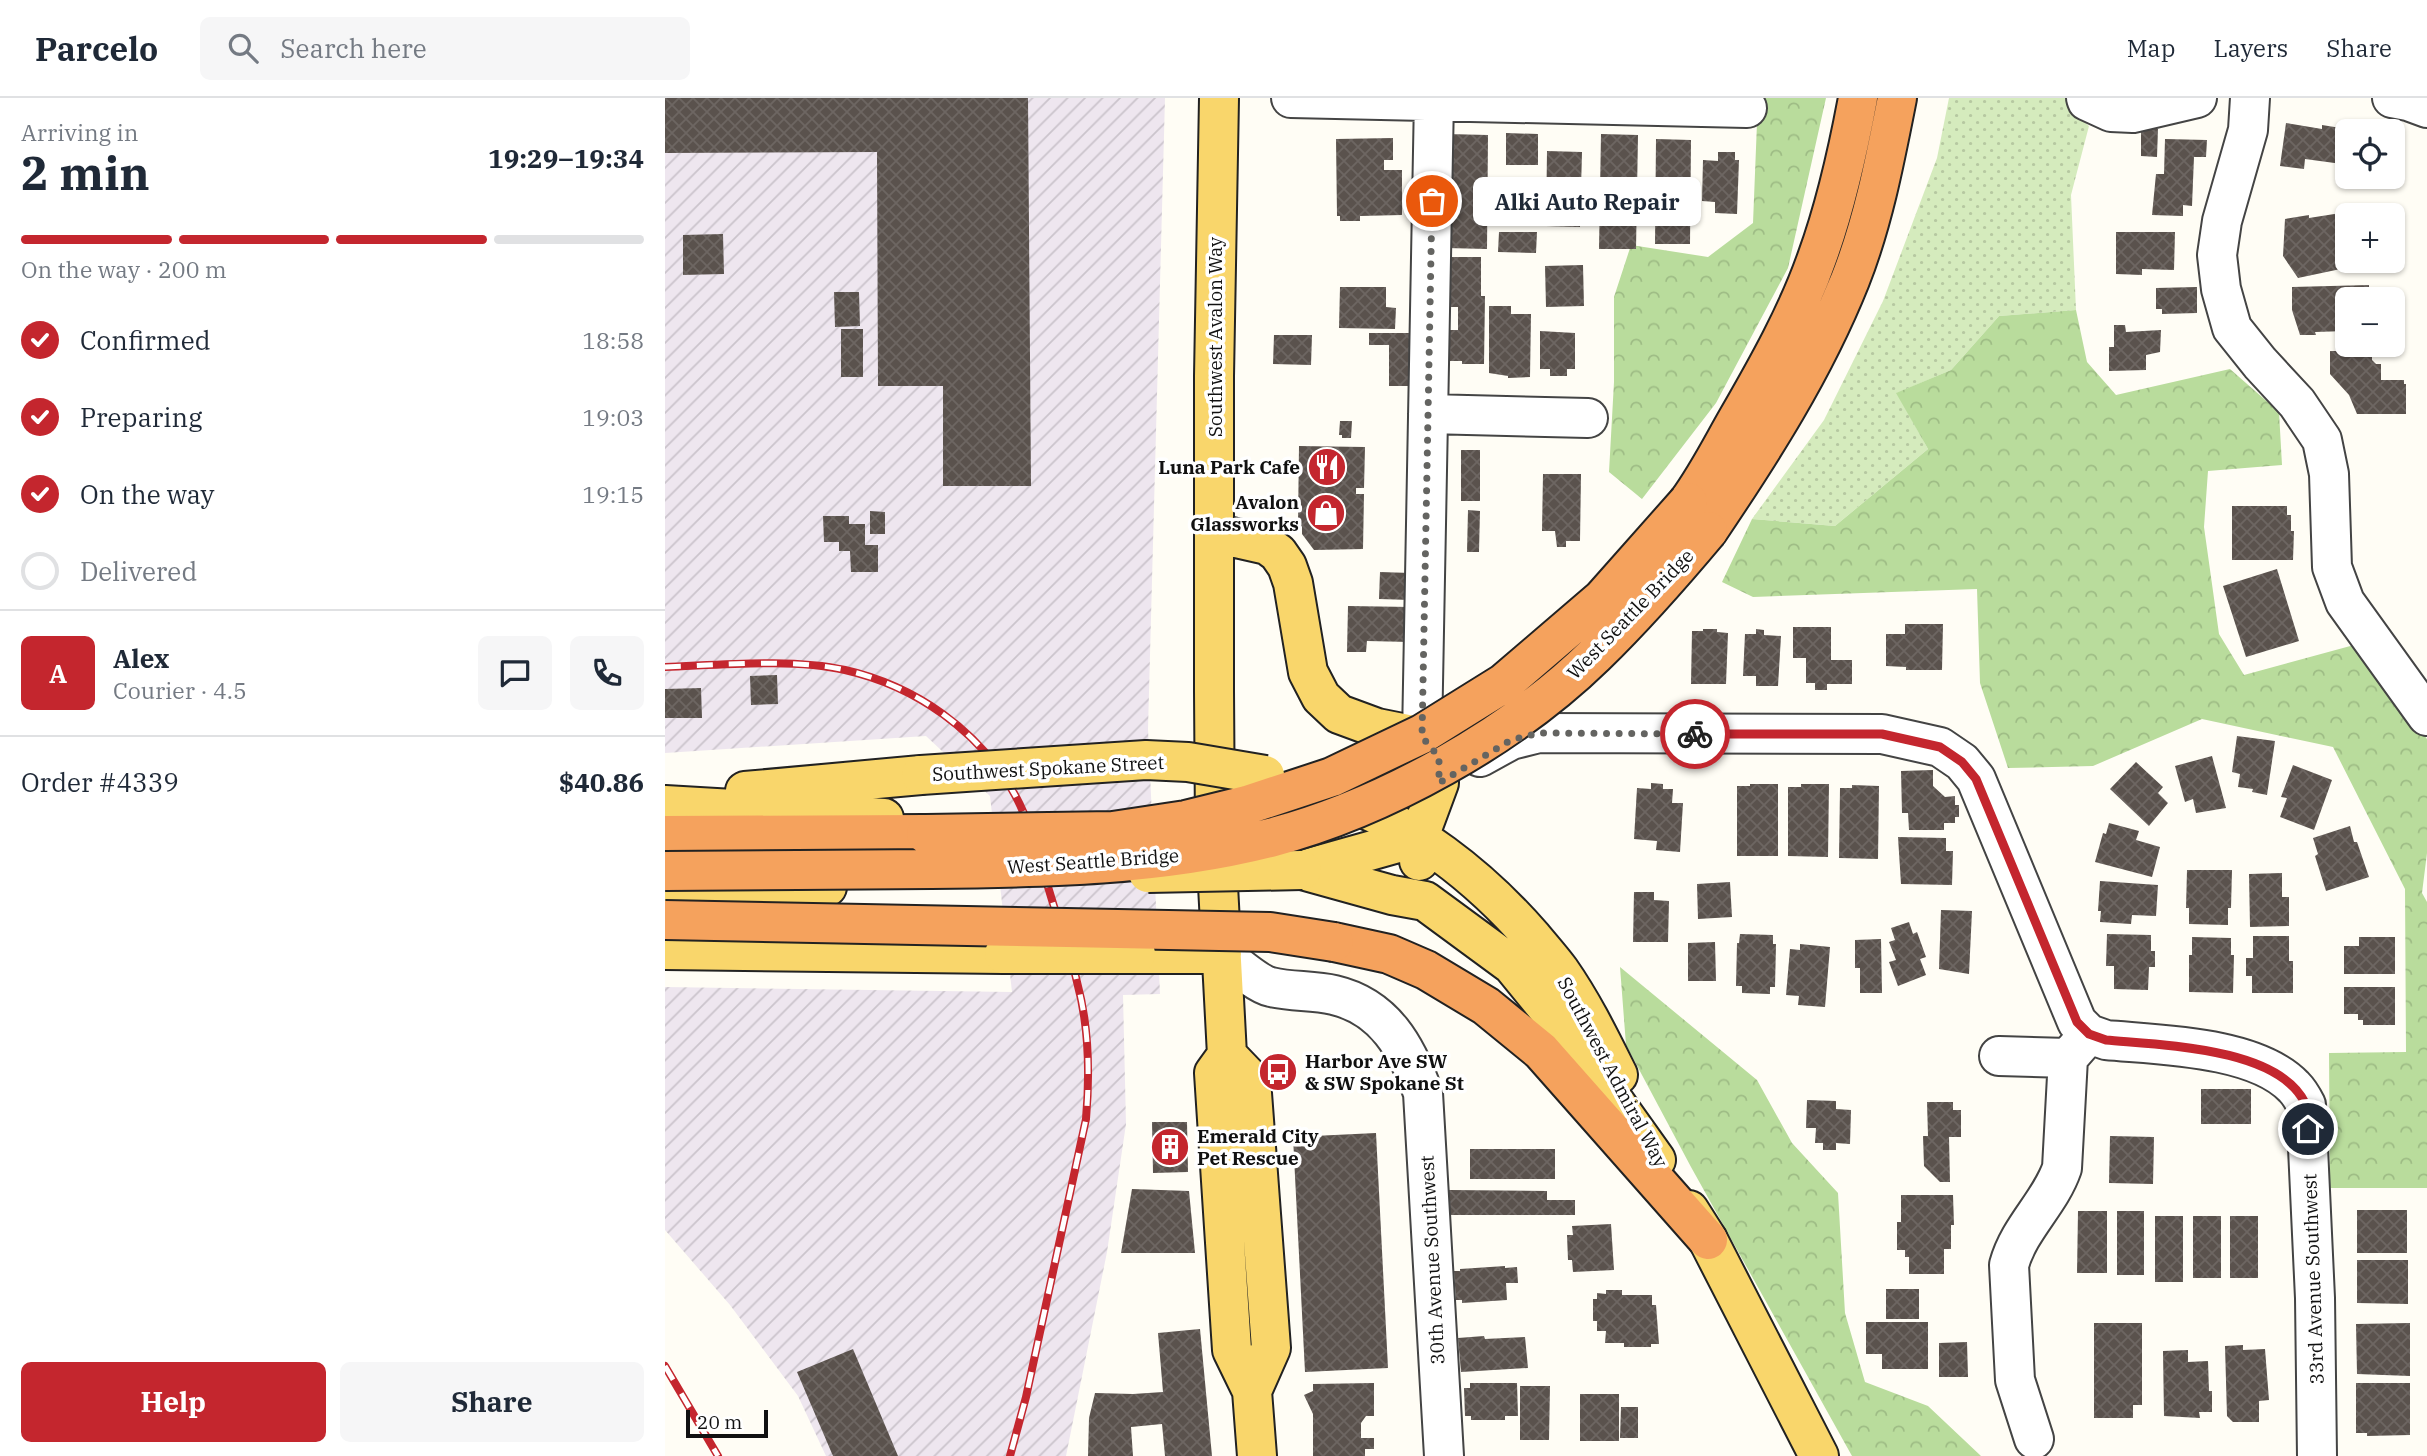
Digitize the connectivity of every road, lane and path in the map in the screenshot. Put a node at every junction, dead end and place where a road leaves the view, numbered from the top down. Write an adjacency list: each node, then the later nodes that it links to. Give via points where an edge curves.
1 (1219, 98): 15 (main road, Southwest Avalon Way)
2 (1291, 98): 9 (street)
3 (1858, 98): 14 (highway, via 1817,258 1762,379 1706,478)
4 (1896, 98): 14 (highway, via 1876,197 1829,328 1782,419)
5 (2197, 98): 8 (street, via 2133,113 2111,113)
6 (2249, 98): 16 (street, via 2248,130 2217,255 2232,328 2297,403 2322,440 2329,474 2332,567 2346,602)
7 (2392, 98): 11 (street)
8 (2086, 99)
9 (1434, 100): 10 (street); 12 (street)
10 (1747, 108)
11 (2427, 108)
12 (1428, 414): 13 (street); 17 (street)
13 (1588, 418)
14 (1698, 517): 22 (highway, West Seattle Bridge, bridge, via 1504,683 1422,734 1332,777 1247,805 1113,831); 25 (highway, West Seattle Bridge, bridge, via 1660,588 1593,657 1468,752 1340,814 1271,837 1173,858 1076,865)
15 (1214, 533): 17 (main road, via 1267,545 1287,566 1308,672 1321,696 1339,714); 21 (main road, Southwest Avalon Way)
16 (2427, 716)
17 (1422, 737): 18 (main road, via 1439,757)
18 (1439, 783): 23 (main road); 31 (street, via 1511,740 1539,733 1882,734 1940,747 1976,779 2077,1022)
19 (665, 797): 23 (main road, Southwest Spokane Street, bridge, via 921,775 1146,760 1188,762 1265,775 1362,806)
20 (665, 805): 21 (main road, bridge, via 1123,831)
21 (1215, 829): 30 (main road, Southwest Avalon Way)
22 (665, 835)
23 (1419, 837): 24 (main road); 27 (main road, via 1419,875); 33 (main road, Southwest Admiral Way, via 1509,910 1560,970 1592,1023)
24 (1302, 870): 26 (main road, bridge, via 957,880); 27 (main road, Southwest Admiral Way)
25 (665, 871)
26 (665, 895)
27 (1425, 901): 33 (main road, Southwest Admiral Way, via 1512,965)
28 (665, 920): 34 (highway, bridge, via 1270,932 1389,954 1486,1006 1541,1051)
29 (665, 950): 30 (main road, bridge)
30 (1222, 954): 36 (main road, Southwest Avalon Way, via 1227,1055 1214,1073 1232,1350 1252,1391); 37 (street, 30th Avenue Southwest, via 1268,986 1336,996 1365,1006 1395,1034 1413,1066 1423,1093)
31 (2079, 1046): 32 (street); 35 (street, via 2062,1168 2057,1183 2014,1247 2009,1265 2015,1380); 39 (street, 33rd Avenue Southwest, via 2106,1040 2212,1050 2276,1073 2295,1087 2306,1105)
32 (1999, 1056)
33 (1670, 1180): 34 (main road, Southwest Admiral Way)
34 (1708, 1240): 38 (main road, Southwest Admiral Way)
35 (2034, 1439)
36 (1257, 1456)
37 (1444, 1456)
38 (1819, 1456)
39 (2317, 1456)

